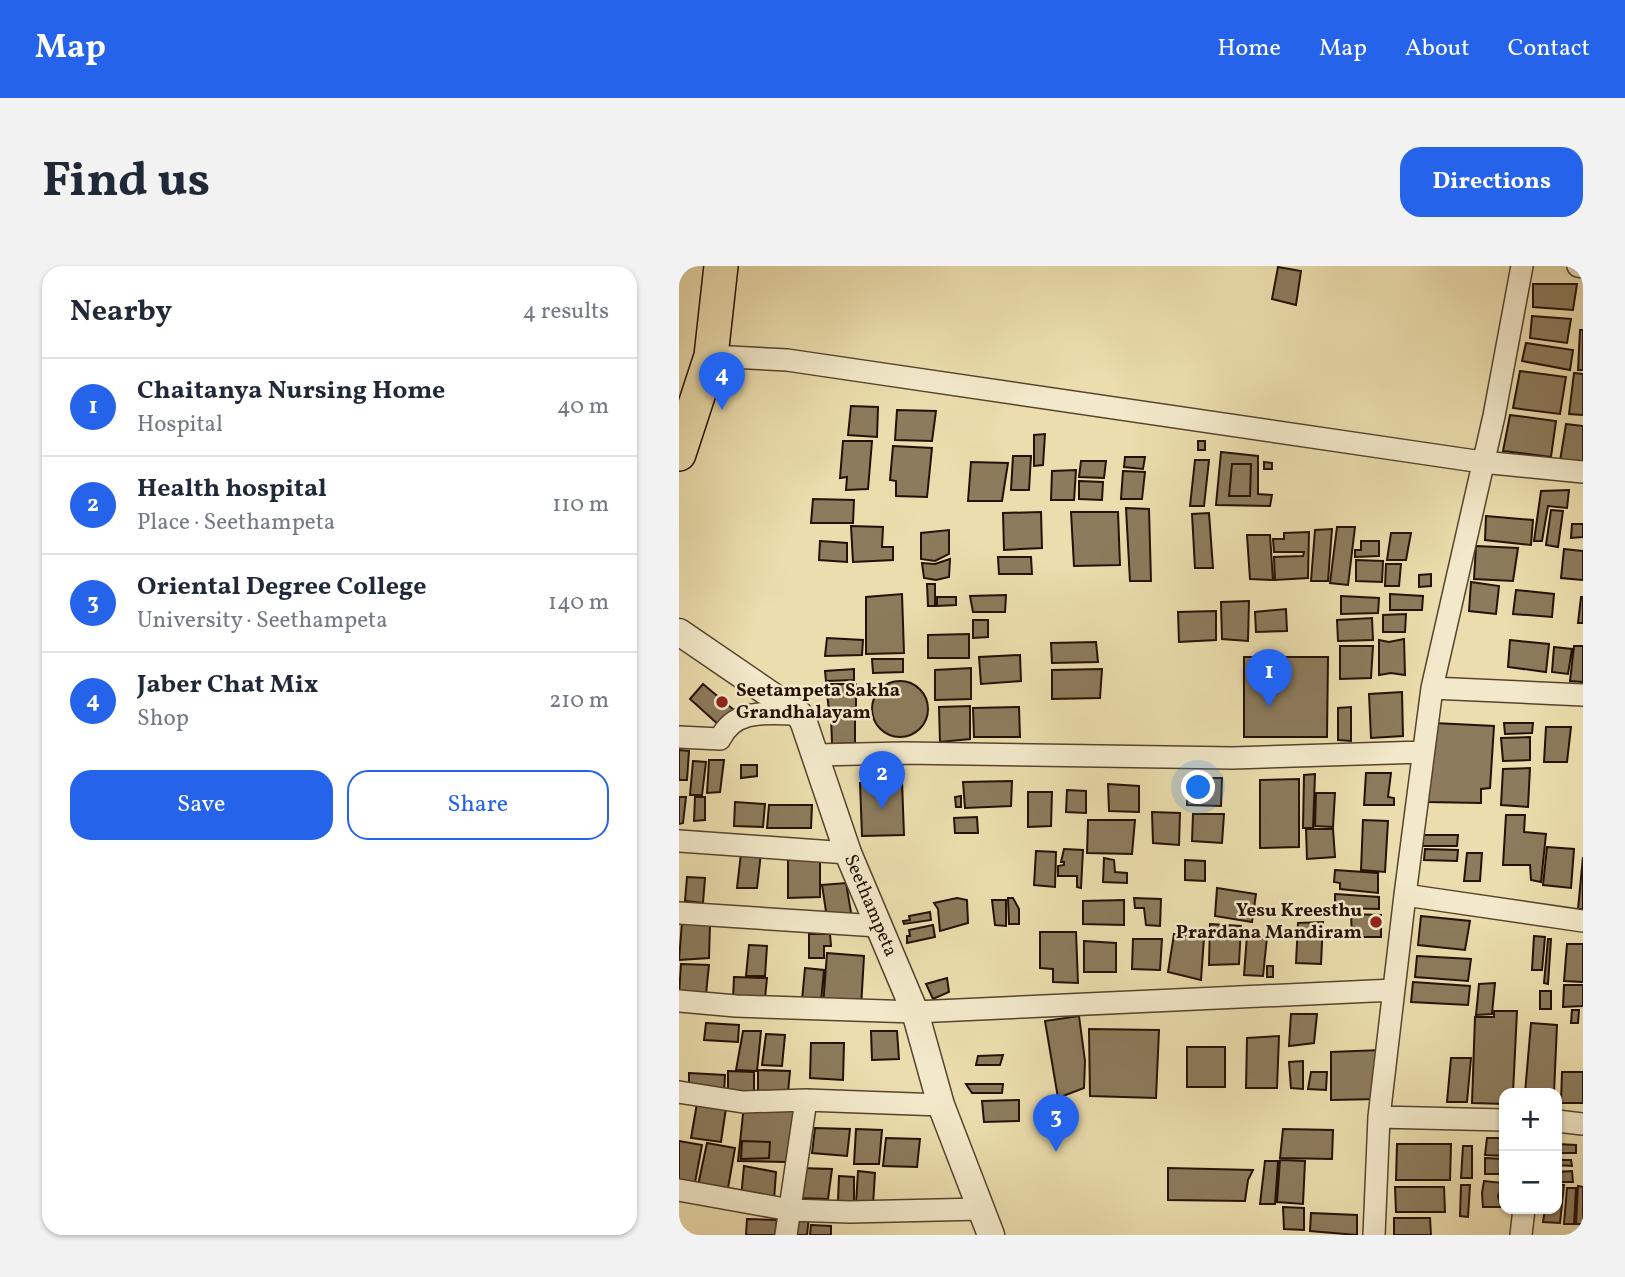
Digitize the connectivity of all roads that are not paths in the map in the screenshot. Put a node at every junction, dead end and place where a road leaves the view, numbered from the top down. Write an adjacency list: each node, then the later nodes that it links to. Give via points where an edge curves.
1 (721, 266): 5 (main road)
2 (1522, 266): 7 (street, via 1495,416)
3 (1578, 266): 4 (street)
4 (1583, 267)
5 (711, 356): 6 (main road); 7 (street, via 800,362)
6 (679, 454)
7 (1482, 462): 8 (street); 10 (street)
8 (1583, 472)
9 (679, 632): 12 (street)
10 (1432, 688): 11 (street); 14 (street)
11 (1583, 695)
12 (799, 714): 13 (street, via 737,719 720,739); 15 (street, Seethampeta)
13 (679, 737)
14 (1423, 752): 15 (street, via 1233,758); 18 (street)
15 (817, 755): 17 (street, Seethampeta)
16 (679, 841): 17 (street)
17 (848, 853): 21 (street, Seethampeta)
18 (1405, 895): 20 (street); 22 (street)
19 (679, 913): 21 (street)
20 (1583, 921)
21 (878, 926): 24 (street, Seethampeta)
22 (1394, 990): 24 (street); 28 (street)
23 (679, 1001): 24 (street)
24 (915, 1012): 27 (street, Seethampeta)
25 (679, 1092): 26 (street, via 743,1102)
26 (806, 1100): 27 (street); 34 (street)
27 (941, 1105): 33 (street, Seethampeta)
28 (1379, 1117): 29 (street); 38 (street)
29 (1499, 1120)
30 (1562, 1122): 31 (street)
31 (1583, 1124)
32 (679, 1190): 34 (street)
33 (981, 1209): 34 (street); 37 (street, Seethampeta)
34 (790, 1210): 36 (street)
35 (1523, 1214): 39 (street)
36 (786, 1235)
37 (991, 1235)
38 (1374, 1235)
39 (1521, 1235)

